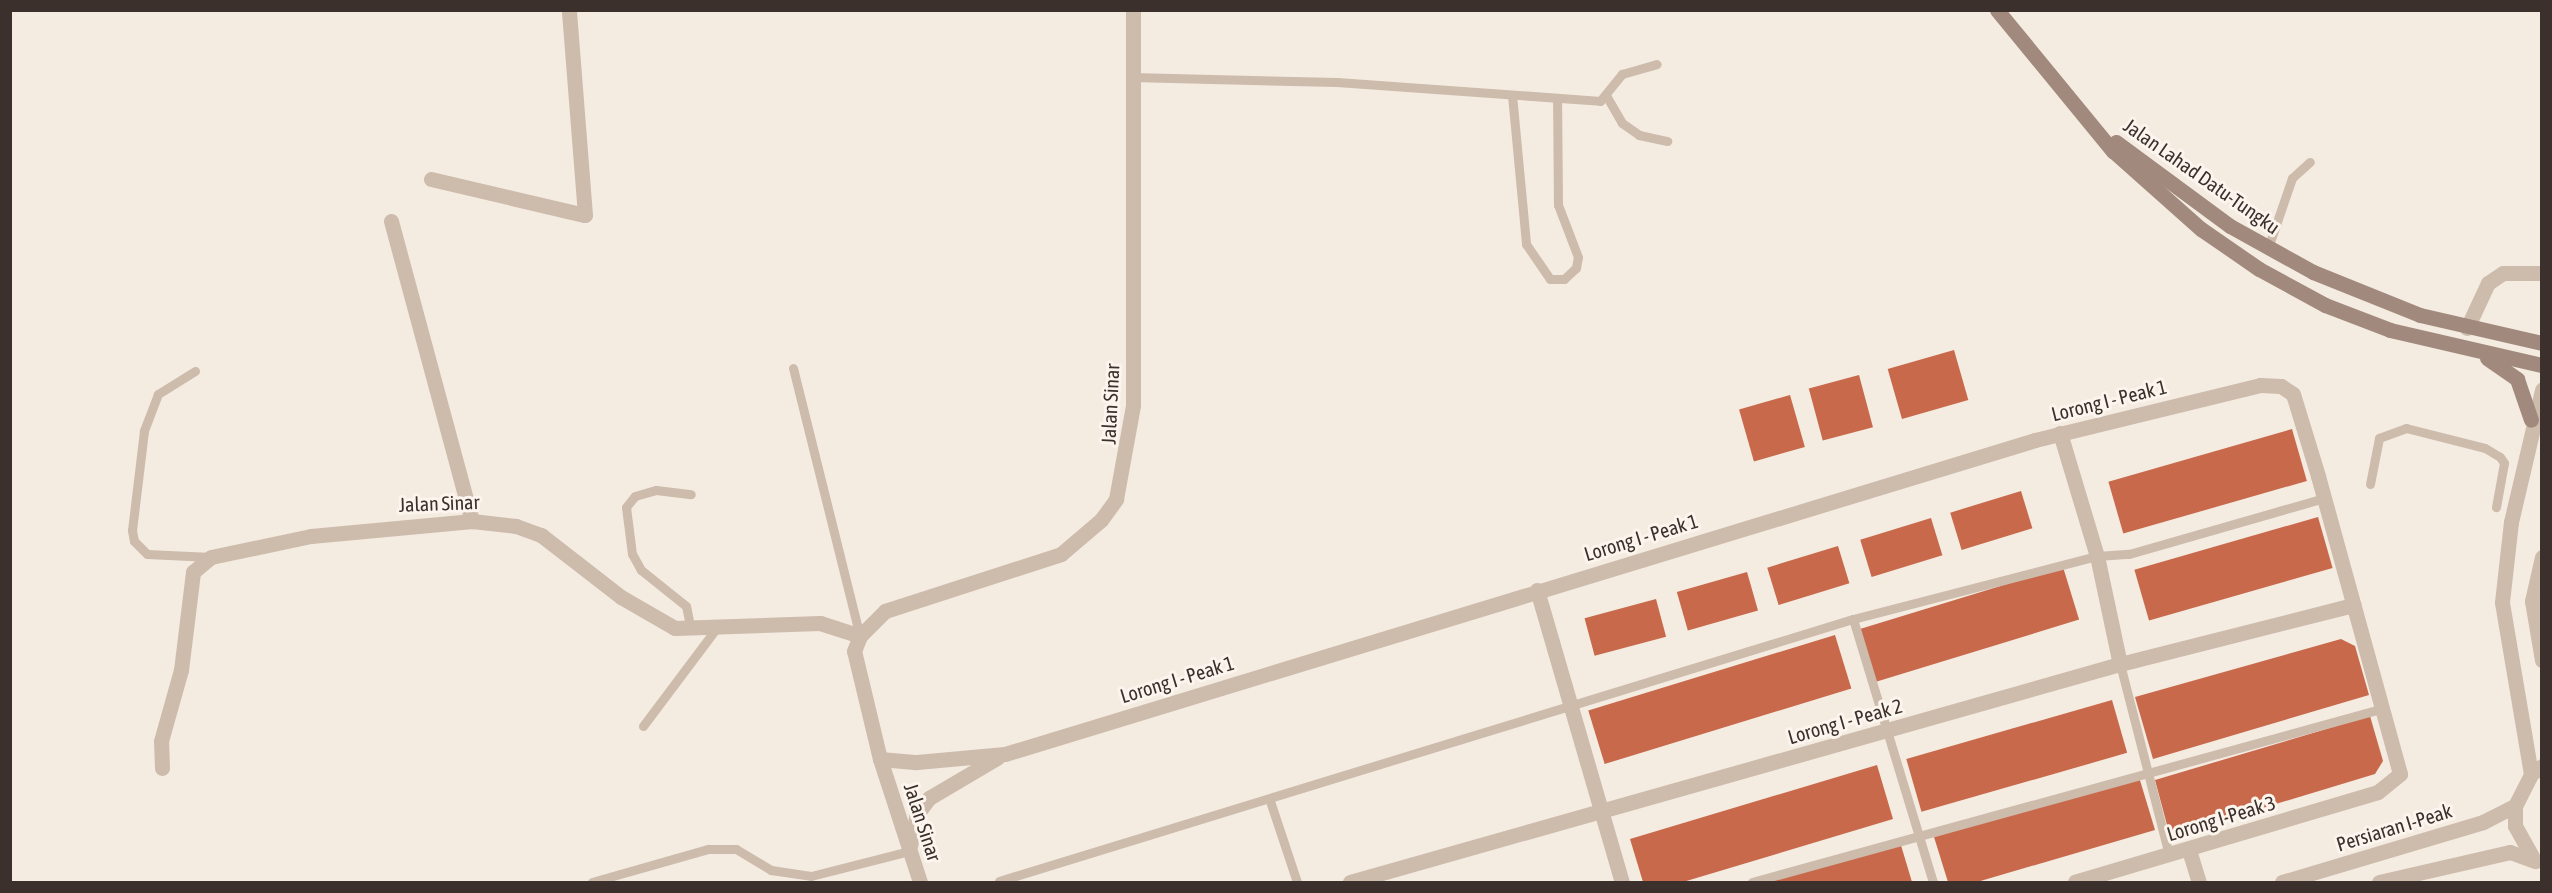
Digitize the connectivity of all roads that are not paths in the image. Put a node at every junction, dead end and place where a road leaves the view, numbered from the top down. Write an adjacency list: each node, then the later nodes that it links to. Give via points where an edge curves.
1 (569, 10): 12 (street, via 585,215)
2 (1133, 10): 5 (street, Jalan Sinar)
3 (1997, 10): 9 (main road, Jalan Lahad Datu-Tungku)
4 (1657, 64): 7 (lane, via 1622,74)
5 (1131, 77): 6 (lane, via 1336,82); 40 (street, Jalan Sinar, via 1133,405 1116,500 1101,520 1061,554 885,611)
6 (1512, 95): 8 (lane); 8 (lane, via 1526,244 1550,279 1564,279 1576,268 1578,257 1558,205)
7 (1607, 97): 8 (lane); 10 (lane, via 1622,123 1639,135)
8 (1557, 98)
9 (2080, 115): 14 (main road, Jalan Lahad Datu-Tungku, via 2164,180); 20 (main road, Jalan Lahad Datu-Tungku, via 2155,190 2259,268 2325,305 2390,330)
10 (1667, 141)
11 (2310, 162): 14 (lane, via 2292,178)
12 (431, 179)
13 (391, 221): 31 (street)
14 (2268, 248): 16 (main road, Jalan Lahad Datu-Tungku, via 2369,297)
15 (2541, 273): 16 (street, via 2503,273 2488,282)
16 (2467, 328): 17 (main road, Jalan Lahad Datu-Tungku)
17 (2522, 339): 18 (main road, Jalan Lahad Datu-Tungku); 19 (main road)
18 (2541, 343)
19 (2541, 348)
20 (2468, 349): 21 (main road, Jalan Lahad Datu-Tungku); 25 (main road, via 2500,364 2517,379)
21 (2541, 365)
22 (793, 368): 40 (lane)
23 (195, 371): 33 (lane, via 158,394 144,431 132,530 134,541 147,554)
24 (2541, 390): 25 (street)
25 (2531, 420): 51 (street, via 2511,522 2502,602)
26 (2060, 433): 29 (street, Lorong I - Peak 1, via 2260,385 2293,394); 32 (street); 35 (street, Lorong I - Peak 1)
27 (2370, 484): 30 (lane, via 2379,438 2406,428 2485,448 2500,457 2504,463)
28 (691, 494): 39 (lane, via 656,490 635,496 626,507 632,554 641,570 686,606)
29 (2325, 498): 32 (lane, via 2129,554); 36 (street)
30 (2496, 507)
31 (472, 521): 33 (street, Jalan Sinar, via 357,529); 39 (street, Jalan Sinar, via 516,526 541,535 630,603 675,628)
32 (2097, 556): 37 (lane); 42 (street)
33 (211, 557): 49 (street, via 193,572 188,586 186,643 161,741)
34 (2541, 557): 41 (street, via 2532,600)
35 (1538, 590): 43 (street); 47 (street, Lorong I - Peak 1)
36 (2354, 605): 42 (street, Lorong I - Peak 2); 44 (street)
37 (1853, 619): 43 (lane); 46 (lane)
38 (719, 624): 39 (street, Jalan Sinar); 40 (street, Jalan Sinar, via 820,623); 45 (lane)
39 (690, 626)
40 (860, 636): 48 (street, Jalan Sinar, via 854,651 858,676)
41 (2541, 660)
42 (2120, 664): 46 (street, Lorong I - Peak 2); 50 (lane)
43 (1569, 706): 52 (lane); 54 (street)
44 (2384, 708): 50 (lane); 56 (street, Lorong I-Peak 3, via 2400,774 2378,792)
45 (643, 726)
46 (1888, 730): 54 (street, Lorong I - Peak 2); 55 (lane)
47 (1005, 754): 48 (street, Lorong I - Peak 1, via 917,762); 57 (street, Lorong I - Peak 1, via 929,798 913,826)
48 (880, 759): 57 (street, Jalan Sinar)
49 (162, 768)
50 (2146, 770): 55 (lane); 58 (lane)
51 (2536, 770): 53 (street)
52 (1270, 801): 60 (lane); 63 (lane)
53 (2515, 806): 59 (street, via 2519,836); 70 (street, Persiaran I-Peak, via 2449,834)
54 (1602, 815): 64 (street, Lorong I - Peak 2); 65 (street)
55 (1917, 834): 66 (lane); 67 (lane)
56 (2189, 850): 58 (street, Lorong I-Peak 3); 69 (street)
57 (910, 851): 61 (lane, via 811,876 771,870 736,849 708,849); 62 (street, Jalan Sinar)
58 (2169, 855): 68 (street, Lorong I-Peak 3)
59 (2538, 863): 71 (street, via 2510,852)
60 (999, 881)
61 (592, 882)
62 (920, 882)
63 (1298, 882)
64 (1350, 882)
65 (1622, 882)
66 (1752, 882)
67 (1933, 882)
68 (2075, 882)
69 (2199, 882)
70 (2282, 882)
71 (2379, 882)

